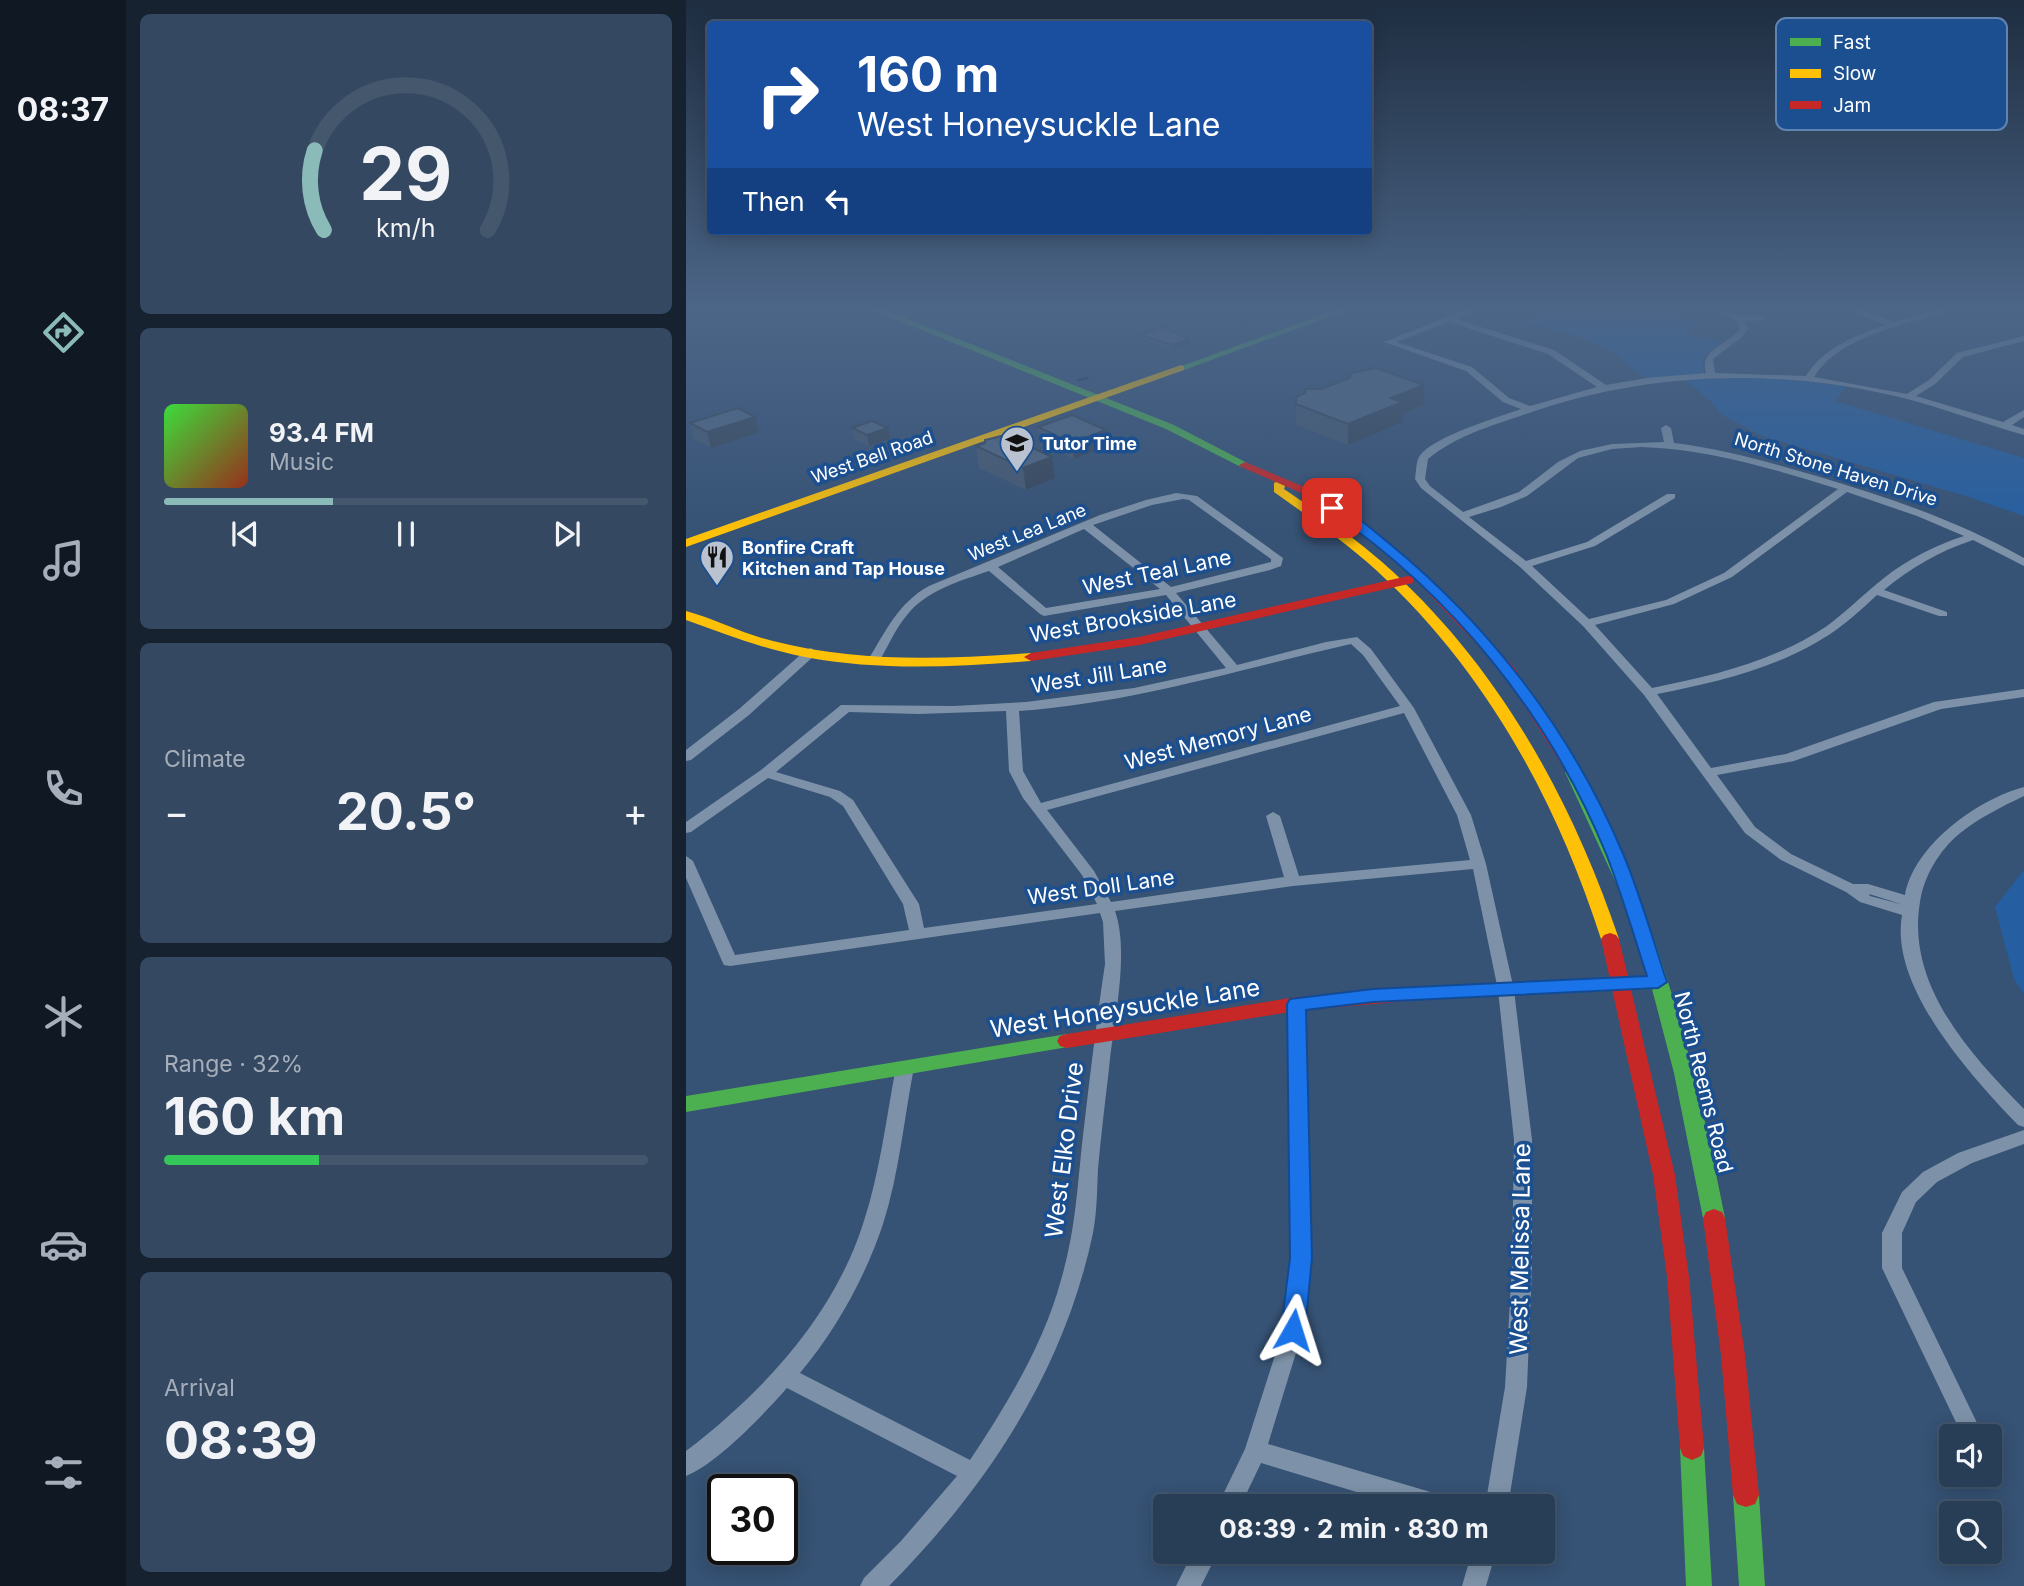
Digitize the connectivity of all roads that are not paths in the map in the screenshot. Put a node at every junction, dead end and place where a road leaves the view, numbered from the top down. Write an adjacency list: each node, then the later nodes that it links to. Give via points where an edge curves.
1 (1059, 383): 9 (main road, North Reems Road)
2 (1128, 383): 9 (main road, West Bell Road)
3 (1486, 383): 11 (street, via 1506,400)
4 (1596, 383): 8 (street)
5 (1648, 383): 8 (street)
6 (1830, 383): 10 (street)
7 (1930, 383): 10 (street)
8 (1604, 388): 11 (street)
9 (1091, 396): 17 (main road, West Bell Road); 19 (main road, West Bell Road); 20 (main road, North Reems Road, via 1198,440)
10 (1908, 397): 13 (street)
11 (1528, 409): 24 (street, via 1448,440 1423,458 1420,479)
12 (2024, 413): 13 (street)
13 (2004, 426): 15 (street)
14 (1666, 428): 16 (street)
15 (2024, 432)
16 (1669, 444): 21 (street, North Stone Haven Drive, via 1728,453); 24 (street, North Stone Haven Drive, via 1581,453 1563,461 1521,494)
17 (928, 448): 18 (main road, West Bell Road); 19 (main road, via 893,464)
18 (876, 465): 22 (main road, via 873,471); 26 (main road, West Bell Road)
19 (894, 469): 22 (main road, West Bell Road)
20 (1280, 483): 33 (main road, North Reems Road, via 1296,484 1326,503); 34 (main road, North Reems Road, via 1278,490)
21 (1846, 488): 27 (street, North Stone Haven Drive); 39 (street, via 1728,575 1670,602)
22 (835, 490): 28 (main road, West Bell Road)
23 (1671, 496): 31 (street, via 1591,544)
24 (1461, 516): 31 (street)
25 (1087, 526): 30 (street, West Lea Lane, via 1135,507 1186,495 1277,558); 32 (street, West Lea Lane); 35 (street)
26 (686, 531)
27 (1975, 536): 29 (street, North Stone Haven Drive); 36 (street, via 1918,560)
28 (686, 543)
29 (2024, 563)
30 (1277, 564): 35 (street, West Teal Lane)
31 (1524, 565): 39 (street)
32 (990, 566): 35 (street, West Teal Lane, via 1044,612); 43 (street, West Lea Lane, via 914,600)
33 (1421, 577): 34 (main road, West Brookside Lane); 62 (main road, North Reems Road, via 1518,682 1574,770 1615,856)
34 (1399, 582): 40 (main road, West Brookside Lane); 63 (main road, North Reems Road, via 1487,681 1525,741 1574,843 1604,920)
35 (1169, 591): 40 (street)
36 (1876, 591): 37 (street); 45 (street, via 1822,634 1780,656 1722,676)
37 (1943, 614)
38 (687, 616): 42 (main road, West Brookside Lane, via 736,635)
39 (1587, 623): 45 (street)
40 (1200, 629): 43 (main road, West Brookside Lane, via 1031,658); 44 (street)
41 (1353, 640): 44 (street, West Jill Lane); 48 (street, West Melissa Lane)
42 (811, 652): 43 (main road, West Brookside Lane); 49 (street)
43 (874, 660)
44 (1234, 669): 47 (street, West Jill Lane, via 1135,692)
45 (1649, 692): 50 (street)
46 (2024, 693): 50 (street, via 1939,705 1800,755)
47 (1012, 708): 51 (street, West Jill Lane, via 846,708); 53 (street, West Elko Drive, via 1016,771)
48 (1408, 708): 53 (street, West Memory Lane); 57 (street, West Melissa Lane, via 1464,815)
49 (686, 757)
50 (1710, 772): 60 (street, via 1736,813 1767,844 1851,889 1868,889)
51 (766, 773): 55 (street); 61 (street, via 835,794 848,803 911,904)
52 (2024, 791): 60 (street, via 1973,814 1947,836 1926,859 1915,881)
53 (1039, 808): 59 (street, West Elko Drive, via 1089,874)
54 (1273, 816): 58 (street)
55 (686, 829)
56 (686, 861): 61 (street, West Doll Lane, via 730,961)
57 (1479, 864): 58 (street, West Doll Lane); 64 (street, West Melissa Lane)
58 (1293, 881): 59 (street, West Doll Lane)
59 (1106, 907): 61 (street, West Doll Lane); 66 (street, West Elko Drive, via 1112,964)
60 (1911, 907): 69 (street, via 1913,957 1945,1029)
61 (918, 934)
62 (1658, 982): 63 (main road, West Honeysuckle Lane); 85 (main road, North Reems Road, via 1681,1056 1717,1230 1744,1450)
63 (1621, 984): 64 (main road, West Honeysuckle Lane); 84 (main road, North Reems Road, via 1664,1174 1684,1324)
64 (1506, 990): 65 (main road, West Honeysuckle Lane); 78 (street, West Melissa Lane, via 1523,1140 1522,1267 1516,1387)
65 (1296, 1004): 66 (main road, West Honeysuckle Lane); 73 (street, via 1301,1258 1293,1330)
66 (1104, 1034): 67 (main road, West Honeysuckle Lane); 75 (street, West Elko Drive, via 1083,1231 1059,1321 1031,1383)
67 (905, 1067): 68 (main road, West Honeysuckle Lane); 71 (street, via 873,1224 835,1307)
68 (686, 1104)
69 (2024, 1120)
70 (2024, 1137): 72 (street, via 1965,1158 1930,1177 1909,1197 1892,1233 1892,1268)
71 (785, 1376): 74 (street, via 714,1445); 75 (street)
72 (1967, 1424)
73 (1255, 1451): 76 (street); 77 (street)
74 (686, 1465)
75 (973, 1473): 81 (street, West Elko Drive)
76 (1234, 1494)
77 (1400, 1494)
78 (1498, 1494)
79 (1200, 1564): 82 (street)
80 (1480, 1564): 83 (street)
81 (872, 1586)
82 (1188, 1586)
83 (1474, 1586)
84 (1699, 1586)
85 (1752, 1586)

